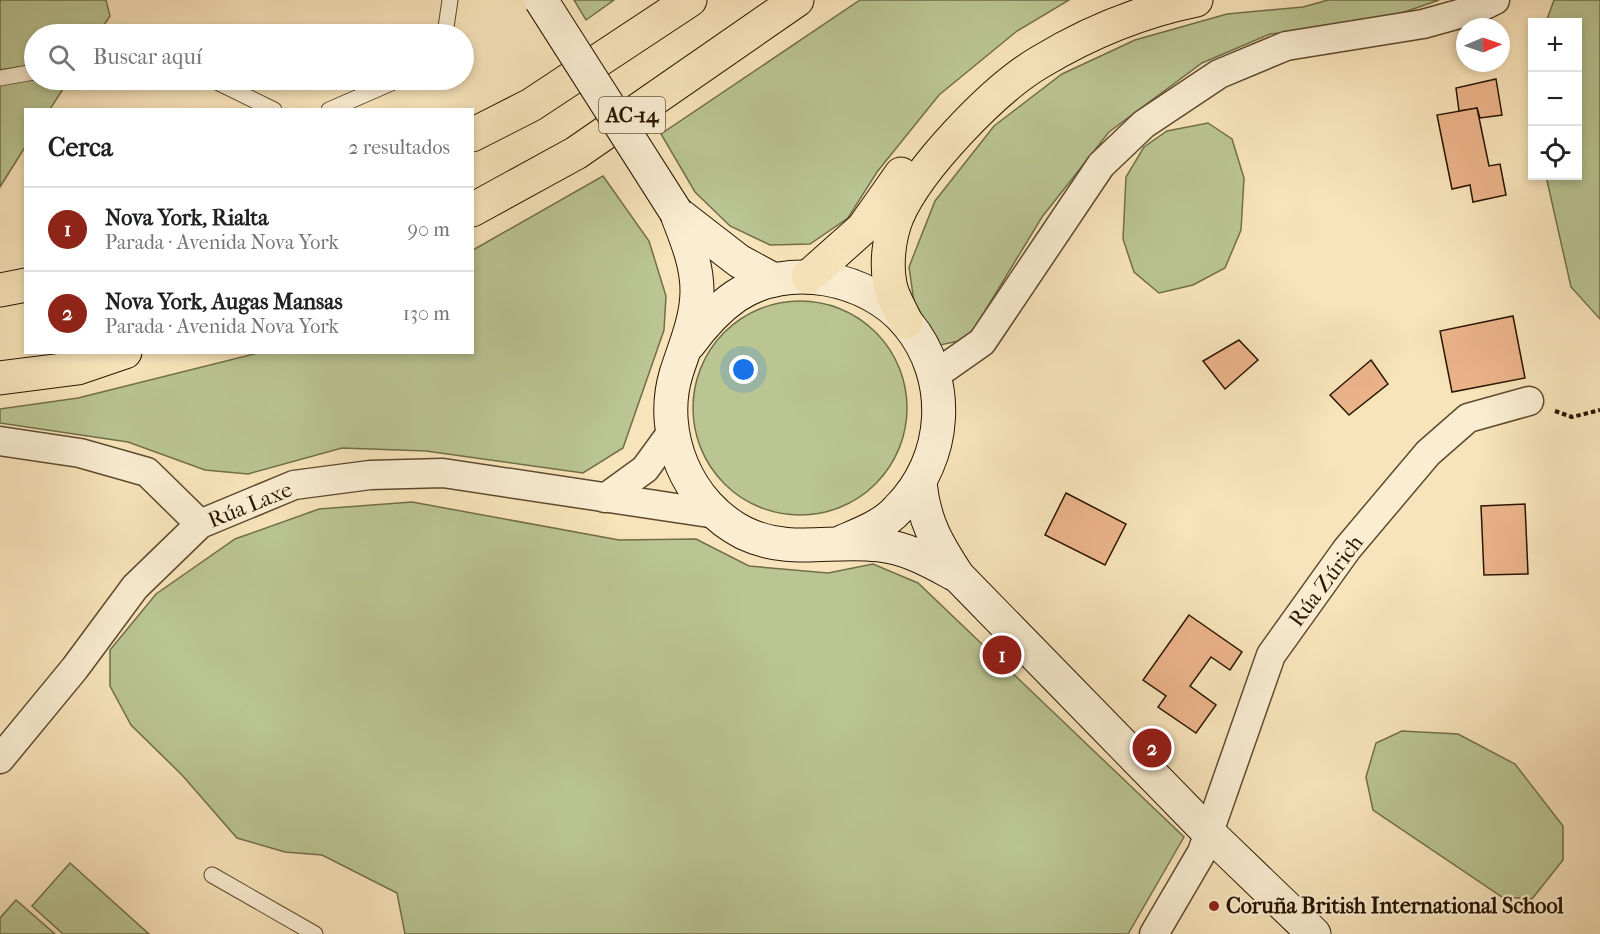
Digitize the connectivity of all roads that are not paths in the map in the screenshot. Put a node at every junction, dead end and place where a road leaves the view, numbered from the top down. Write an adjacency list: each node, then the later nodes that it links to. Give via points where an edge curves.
1 (450, 0): 8 (lane)
2 (541, 0): 17 (main road, bridge)
3 (690, 0): 15 (highway, AC-14, via 531,105)
4 (1125, 0): 18 (highway, via 1041,37 1000,65 921,144 863,228)
5 (1196, 0): 22 (highway, via 1107,27 1039,62 984,107 947,145 917,183 897,218 889,252 890,285)
6 (1495, 0): 25 (street, via 1423,24 1286,46 1220,74 1144,124 1101,165 982,342)
7 (797, 4): 16 (highway, AC-14, via 576,153)
8 (446, 24)
9 (24, 74): 10 (lane)
10 (0, 78)
11 (233, 90): 13 (lane)
12 (375, 90): 14 (lane)
13 (270, 108)
14 (334, 108)
15 (474, 134)
16 (474, 209)
17 (676, 212): 19 (main road, via 740,261); 23 (main road, via 693,259 697,292)
18 (808, 277): 19 (main road); 22 (main road, via 845,283 878,298)
19 (774, 280): 23 (main road, via 738,294 709,318)
20 (24, 285): 21 (highway)
21 (0, 290)
22 (906, 322): 25 (main road)
23 (686, 348): 28 (main road, via 675,375 670,403)
24 (119, 354): 26 (highway, via 78,368)
25 (935, 375): 30 (main road, via 940,412 935,449)
26 (0, 378)
27 (1529, 401): 37 (street, Rúa Zúrich, via 1468,418 1428,453 1347,549 1271,655)
28 (672, 432): 31 (street, via 645,469); 32 (main road, via 680,463 695,491)
29 (0, 441): 33 (street, via 80,453 147,472)
30 (920, 483): 34 (main road, via 898,510 869,531); 35 (main road, via 922,510 934,539)
31 (605, 498): 32 (street, Rúa Laxe); 33 (street, Rúa Laxe, via 443,473 370,475 294,485)
32 (716, 514): 34 (main road, via 743,532 773,543 805,547)
33 (200, 525): 36 (street, Rúa Laxe, via 135,587)
34 (837, 544): 35 (main road, via 880,544 919,554)
35 (958, 576): 37 (main road)
36 (0, 759)
37 (1209, 833): 40 (street, Rúa Zúrich); 41 (main road)
38 (212, 875): 39 (lane)
39 (315, 934)
40 (1154, 934)
41 (1314, 934)

